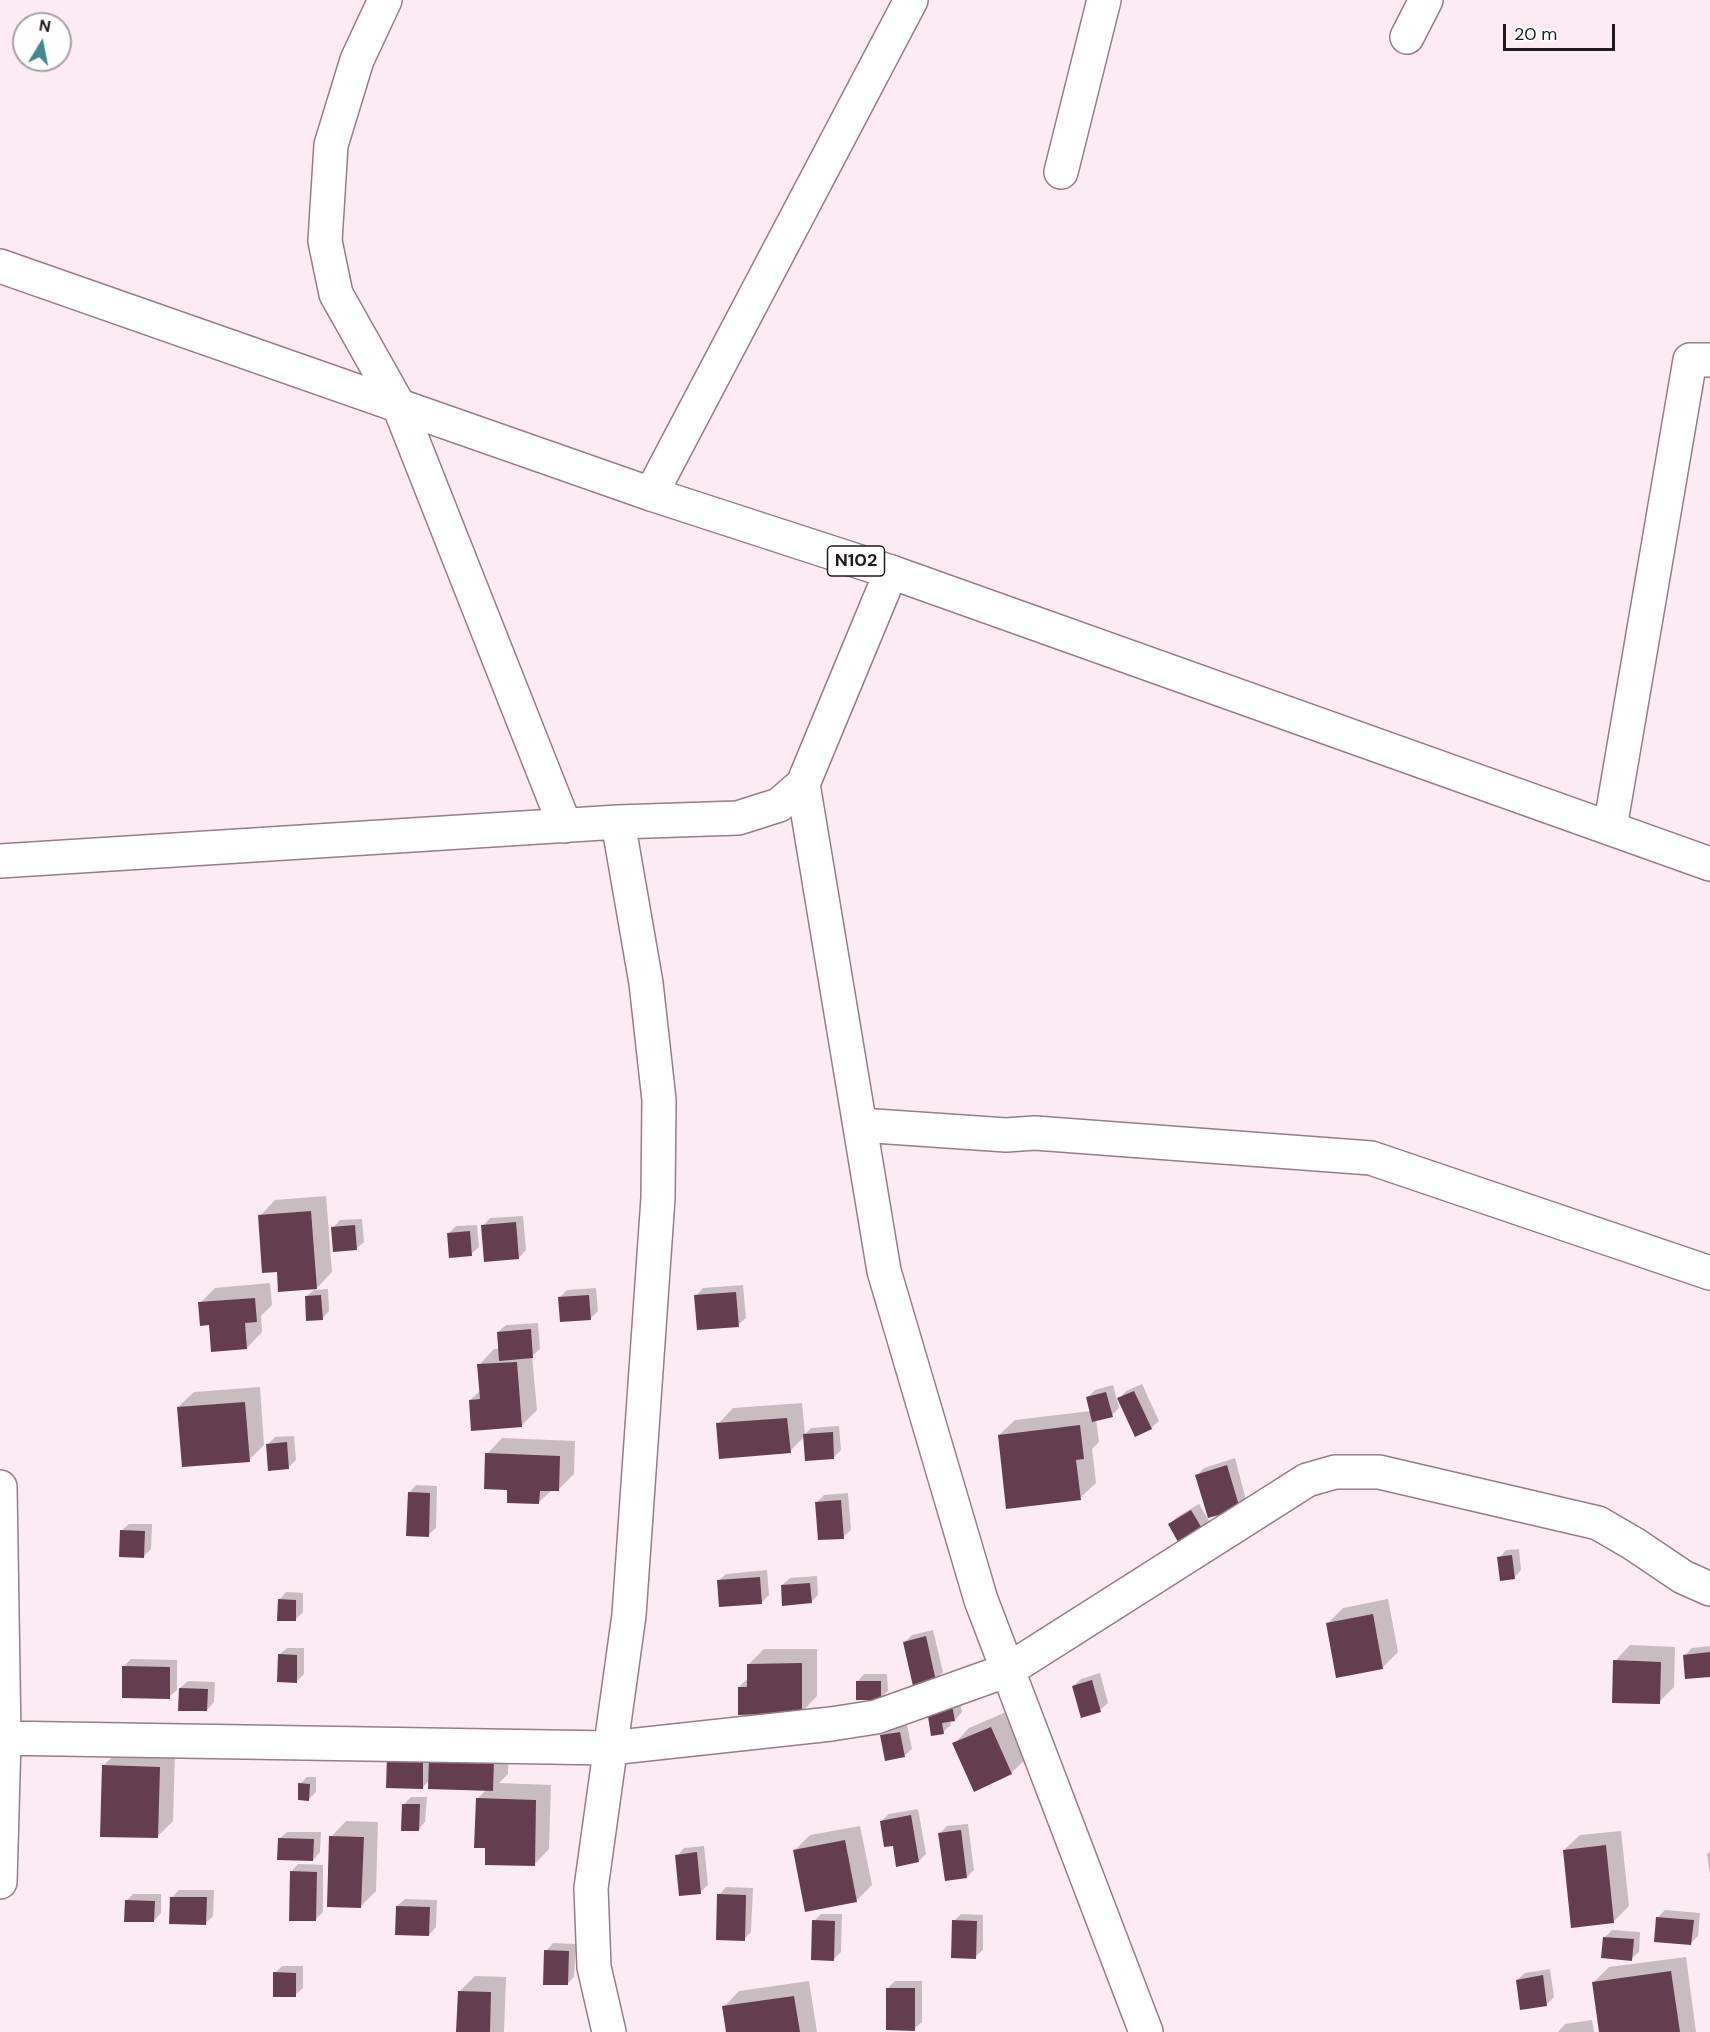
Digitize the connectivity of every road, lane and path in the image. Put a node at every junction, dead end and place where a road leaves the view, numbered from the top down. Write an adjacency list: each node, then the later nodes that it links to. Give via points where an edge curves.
1 (385, 0): 9 (street, via 357,60 331,145 325,241 336,294)
2 (911, 0): 10 (street)
3 (1104, 0): 6 (street)
4 (1426, 0): 5 (street)
5 (1407, 37)
6 (1061, 172)
7 (0, 266): 9 (street, N102)
8 (1710, 360): 15 (street, via 1690,360)
9 (399, 406): 10 (street, N102); 14 (street)
10 (651, 494): 11 (street, N102)
11 (891, 572): 12 (street); 15 (street, N102)
12 (803, 784): 13 (street, via 778,805 738,818); 18 (street)
13 (618, 822): 14 (street); 24 (street, via 646,983 659,1100 658,1198 630,1603)
14 (565, 826): 16 (street)
15 (1610, 828): 17 (street, N102)
16 (0, 861)
17 (1710, 864)
18 (860, 1125): 19 (street, via 1006,1135 1035,1133 1371,1158); 22 (street, via 884,1271 981,1600)
19 (1710, 1273)
20 (0, 1487): 23 (street)
21 (1710, 1590): 22 (street, via 1598,1522 1379,1473 1335,1472 1307,1480)
22 (1008, 1670): 24 (street, via 876,1717); 27 (street)
23 (2, 1738): 24 (street); 25 (street)
24 (610, 1748): 26 (street, via 591,1888 594,1967)
25 (0, 1882)
26 (609, 2032)
27 (1146, 2032)

